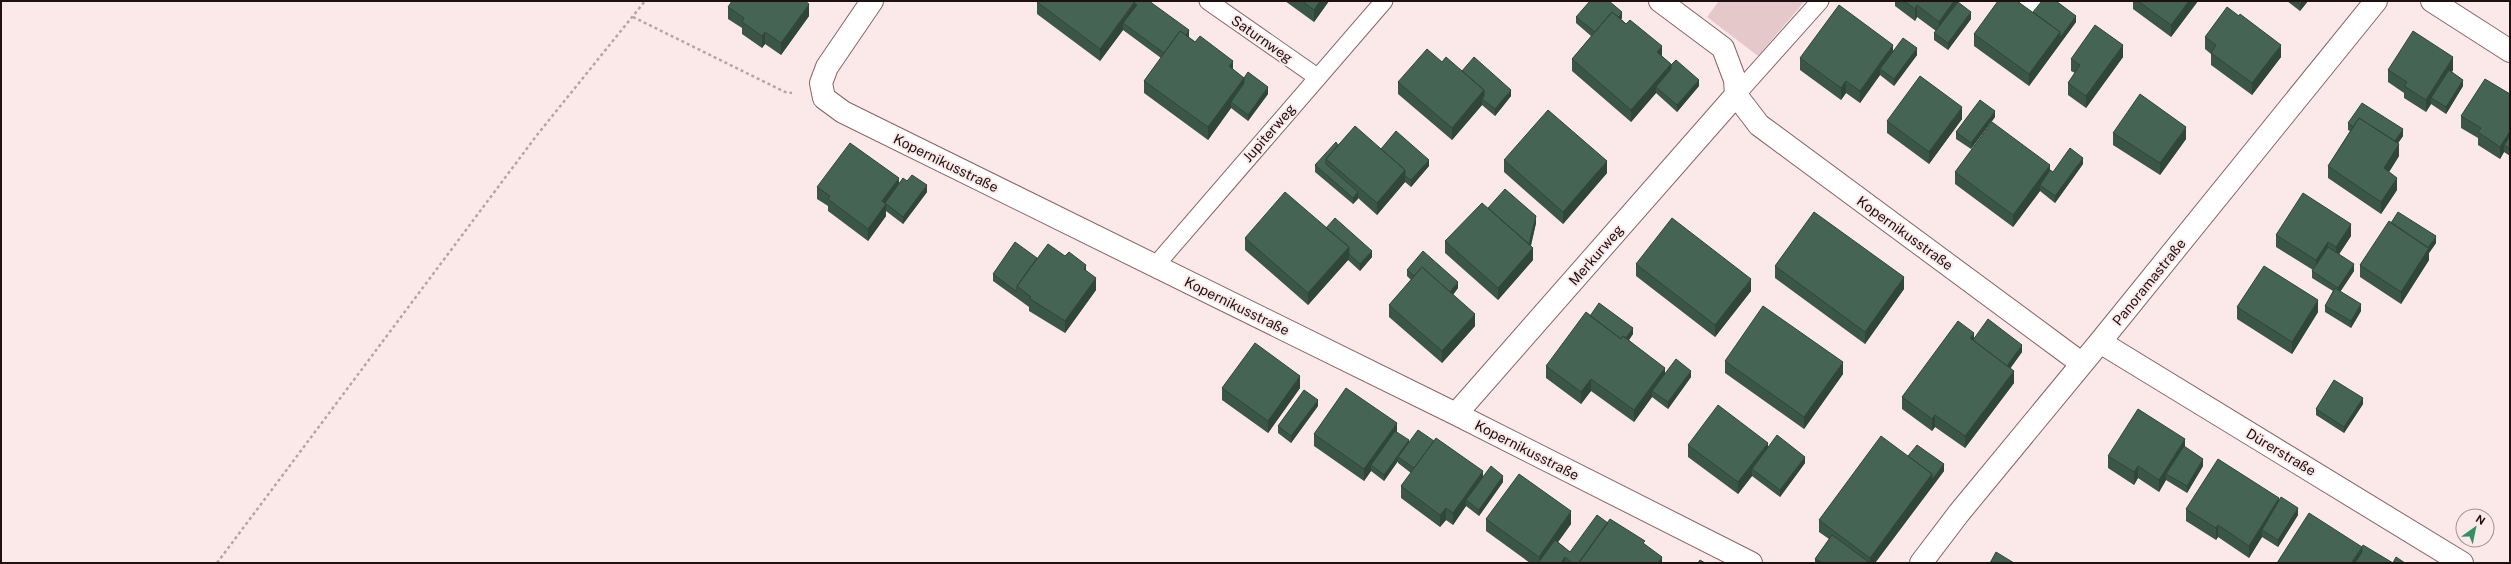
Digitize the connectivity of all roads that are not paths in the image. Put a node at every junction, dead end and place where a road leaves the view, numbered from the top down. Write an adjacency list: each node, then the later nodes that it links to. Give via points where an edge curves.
1 (872, 1): 11 (street, Kopernikusstraße, via 827,68 821,82 824,98 843,112)
2 (1208, 1): 9 (lane, Saturnweg)
3 (1384, 1): 9 (lane, Jupiterweg)
4 (1660, 1): 10 (street, Kopernikusstraße, via 1723,48 1735,80)
5 (1820, 1): 10 (lane)
6 (2376, 1): 12 (street, Panoramastraße)
7 (2432, 1): 8 (street)
8 (2510, 51)
9 (1317, 77): 11 (lane, Jupiterweg)
10 (1736, 95): 13 (street, Kopernikusstraße, via 1759,125); 14 (street, Merkurweg)
11 (1155, 266): 14 (street, Kopernikusstraße)
12 (2100, 342): 13 (street, Panoramastraße); 17 (street, Dürerstraße)
13 (2081, 363): 16 (street, Panoramastraße)
14 (1456, 414): 15 (street, Kopernikusstraße)
15 (1751, 563)
16 (1921, 563)
17 (2462, 563)

